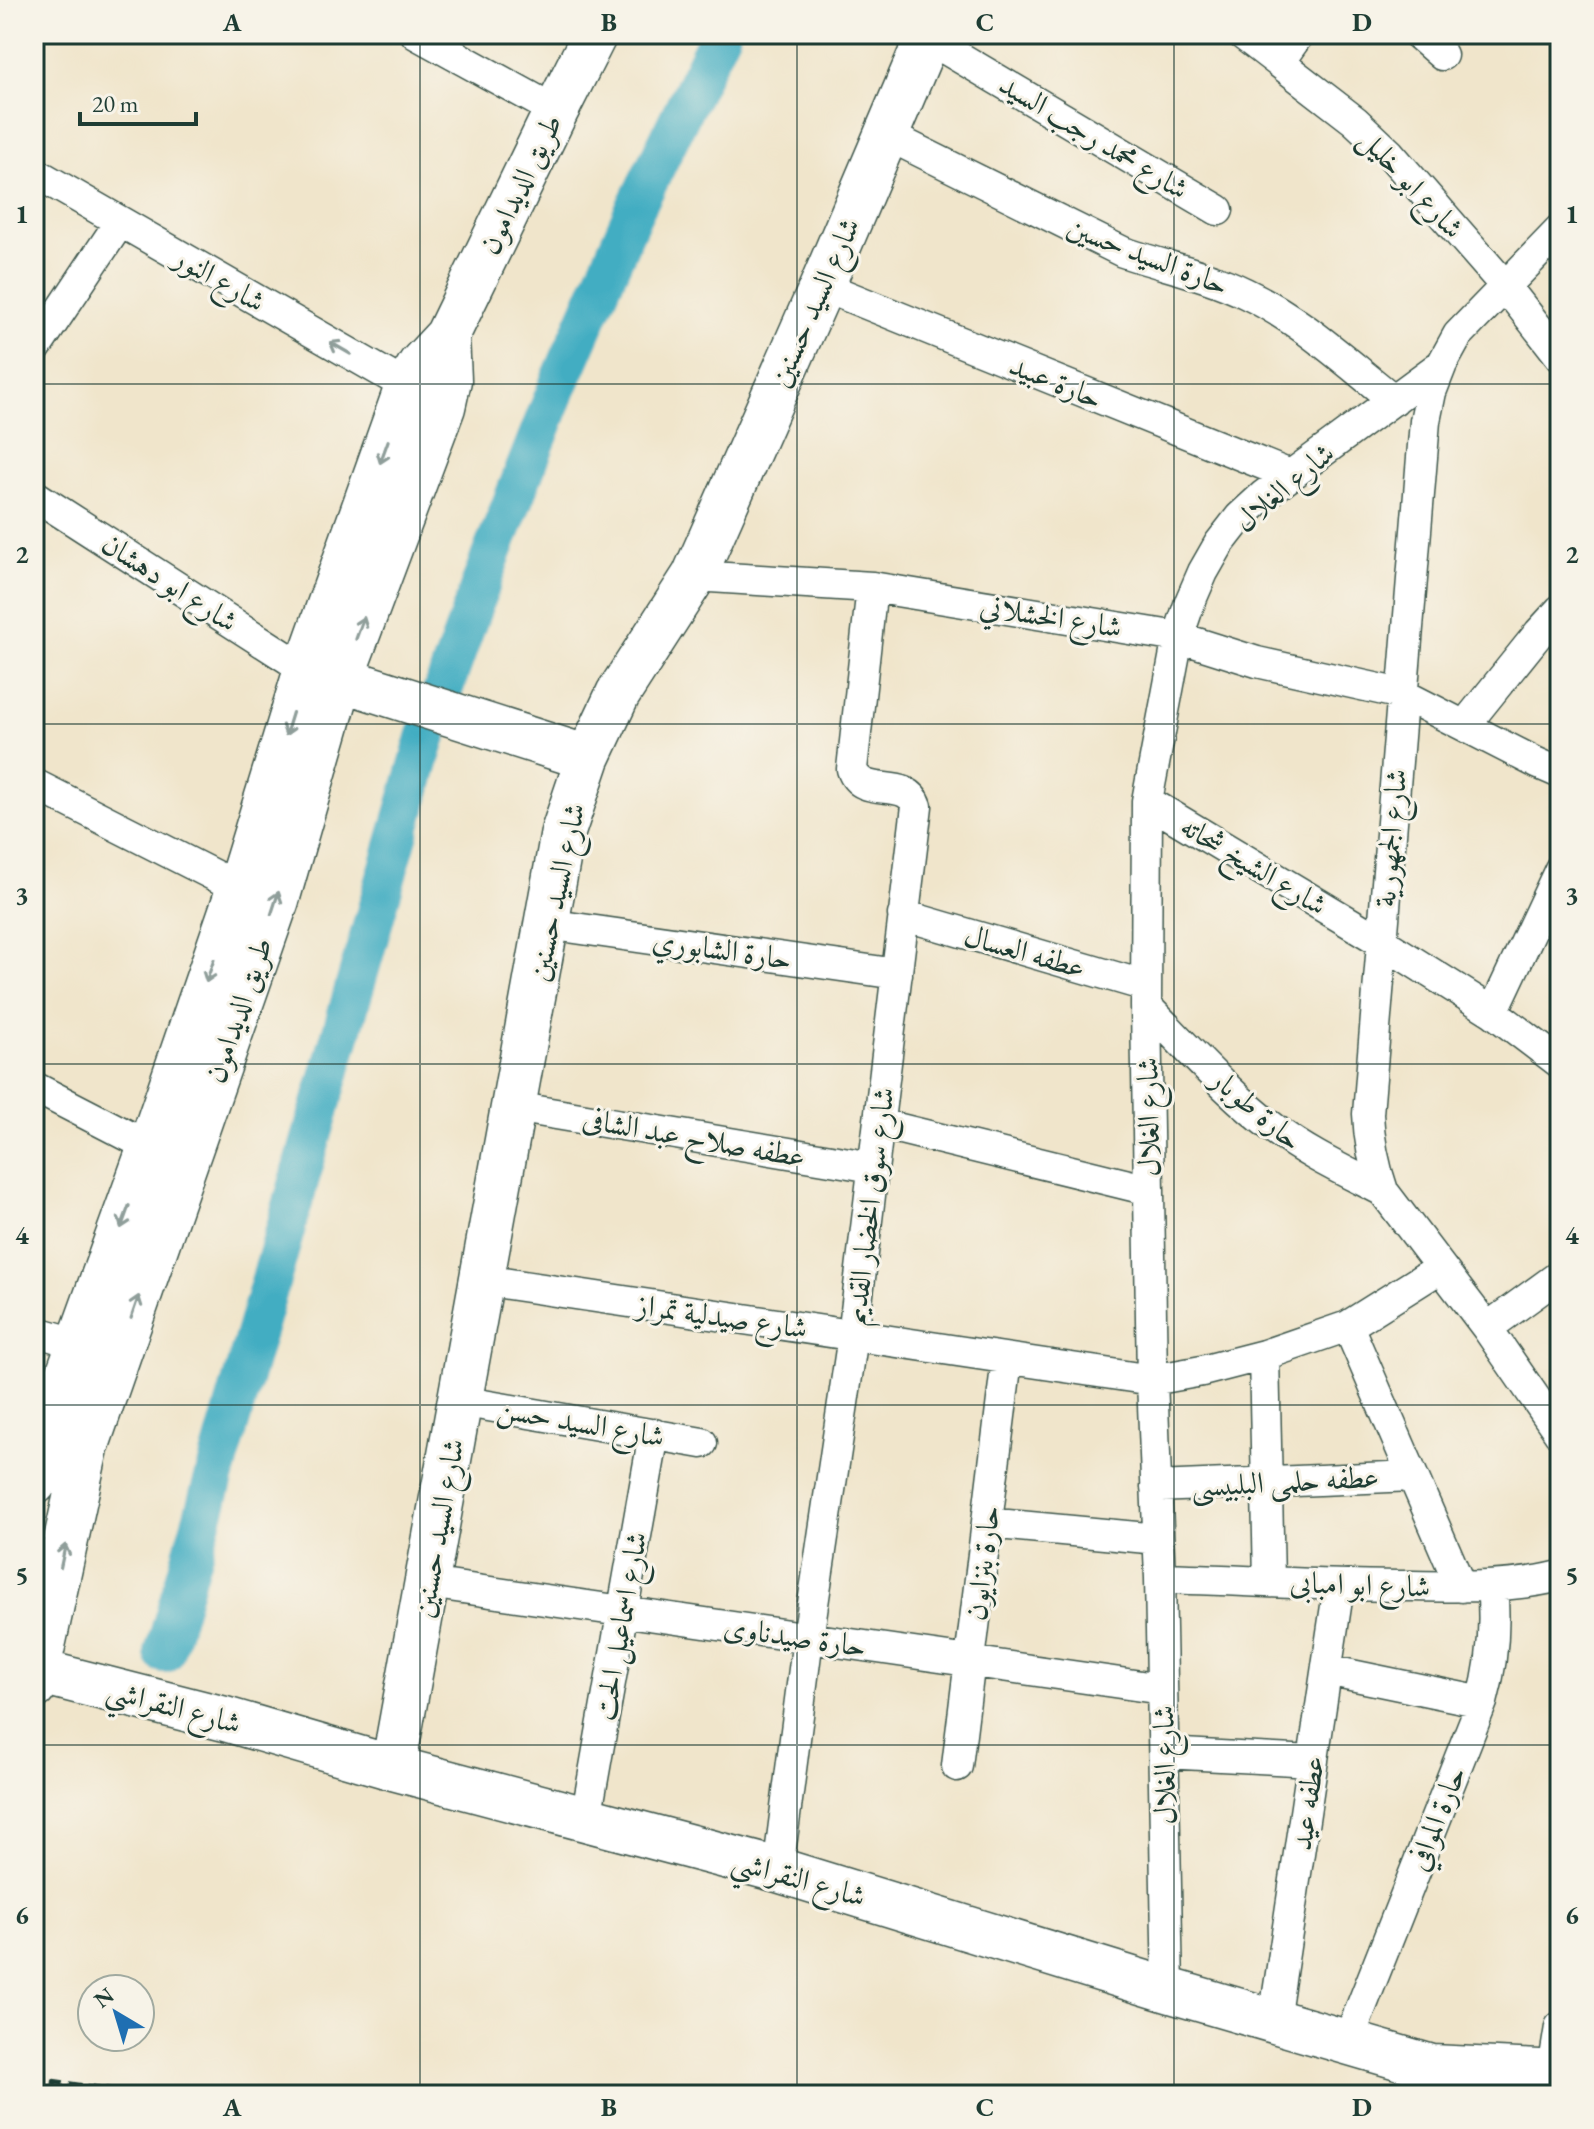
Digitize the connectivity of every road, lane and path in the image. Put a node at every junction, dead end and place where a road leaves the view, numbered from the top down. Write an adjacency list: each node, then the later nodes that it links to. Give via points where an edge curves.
1 (416, 34): 9 (street)
2 (595, 34): 9 (street, طريق الديدامون)
3 (1242, 34): 8 (street, شارع ابو خليل)
4 (1299, 34): 8 (street)
5 (1418, 34): 7 (street)
6 (928, 36): 10 (street, شارع السيد حسنين); 12 (street, شارع محمد رجب السيد)
7 (1442, 55)
8 (1279, 62): 16 (street, شارع ابو خليل, via 1390,154)
9 (556, 111): 20 (street, طريق الديدامون, via 447,336 449,380)
10 (887, 135): 15 (street, شارع السيد حسنين); 21 (street, حارة السيد حسين, via 1123,252 1245,293 1300,325)
11 (34, 172): 13 (street, شارع النور)
12 (1218, 210)
13 (120, 222): 17 (street); 20 (street, شارع النور, one-way to 13)
14 (1560, 230): 16 (street, شارع الجمهورية)
15 (822, 286): 22 (street, حارة عبيد); 24 (street, شارع السيد حسنين)
16 (1506, 287): 18 (street, شارع ابو خليل); 19 (street, شارع الجمهورية, via 1458,335)
17 (38, 337)
18 (1560, 356)
19 (1442, 364): 21 (street, شارع الغلال); 29 (street, شارع الجمهورية, via 1425,421)
20 (425, 397): 28 (street, طريق الديدامون)
21 (1394, 400): 22 (street, شارع الغلال)
22 (1290, 475): 27 (street, شارع الغلال, via 1240,517 1219,544)
23 (34, 495): 28 (street, شارع ابو دهشان)
24 (694, 576): 25 (street, شارع الخشلاني); 31 (street, شارع السيد حسنين, via 618,694)
25 (872, 587): 27 (street, شارع الخشلاني); 37 (street, شارع سوق الخضار القديم, via 852,769 860,783 902,790 916,801)
26 (1560, 610): 30 (street)
27 (1178, 637): 29 (street, شارع الخشلاني, via 1257,662); 34 (street, شارع الغلال)
28 (340, 680): 31 (street); 36 (street, طريق الديدامون, one-way to 36); 65 (street, طريق الديدامون, one-way to 28, via 277,900)
29 (1402, 694): 30 (street, شارع الخشلاني); 39 (street, شارع الجمهورية)
30 (1465, 725): 32 (street, شارع الخشلاني)
31 (588, 758): 38 (street, شارع السيد حسنين, via 563,832)
32 (1560, 773)
33 (34, 784): 36 (street)
34 (1147, 801): 39 (street, شارع الشيخ شحاته); 41 (street, شارع الغلال)
35 (1560, 869): 42 (street)
36 (239, 888): 47 (street, طريق الديدامون, one-way to 47)
37 (903, 915): 40 (street, شارع سوق الخضار القديم); 41 (street, عطفه العسال)
38 (547, 924): 40 (street, حارة الشابوري); 45 (street, شارع السيد حسنين)
39 (1382, 942): 42 (street, شارع الشيخ شحاته); 50 (street, شارع الجمهورية, via 1368,1114)
40 (897, 974): 46 (street, شارع سوق الخضار القديم)
41 (1146, 996): 49 (street, شارع الغلال); 50 (street, حارة طوبار, via 1229,1089 1275,1129)
42 (1493, 1012): 43 (street, شارع الشيخ شحاته)
43 (1560, 1063)
44 (34, 1087): 47 (street)
45 (514, 1107): 48 (street, عطفه صلاح عبد الشافى); 53 (street, شارع السيد حسنين)
46 (880, 1124): 48 (street, شارع سوق الخضار القديم); 49 (street)
47 (150, 1147): 58 (street, طريق الديدامون, one-way to 58)
48 (873, 1167): 57 (street, شارع سوق الخضار القديم)
49 (1149, 1190): 61 (street, شارع الغلال)
50 (1383, 1191): 51 (street, شارع الجمهورية)
51 (1440, 1268): 54 (street, شارع صيدلية تمراز); 55 (street, شارع الجمهورية)
52 (1560, 1275): 55 (street)
53 (482, 1280): 57 (street, شارع صيدلية تمراز); 62 (street, شارع السيد حسنين)
54 (1348, 1326): 59 (street, شارع صيدلية تمراز); 67 (street)
55 (1487, 1328): 64 (street, شارع الجمهورية)
56 (34, 1331): 58 (street)
57 (853, 1336): 60 (street, شارع صيدلية تمراز); 81 (street, شارع سوق الخضار القديم)
58 (79, 1344): 65 (street, طريق الديدامون)
59 (1264, 1355): 61 (street, شارع صيدلية تمراز); 68 (street)
60 (1007, 1359): 61 (street, شارع صيدلية تمراز); 71 (street, حارة بنزايون)
61 (1152, 1380): 70 (street, شارع الغلال)
62 (460, 1401): 63 (street, شارع السيد حسن); 76 (street, شارع السيد حسنين)
63 (654, 1434): 66 (street, شارع السيد حسن); 80 (street, شارع اسماعيل الحت)
64 (1560, 1434)
65 (66, 1442): 69 (street, طريق الديدامون); 84 (street, طريق الديدامون, one-way to 65)
66 (702, 1443)
67 (1413, 1476): 68 (street, عطفه حلمى البلبيسى); 79 (street)
68 (1267, 1482): 70 (street, عطفه حلمى البلبيسى); 75 (street)
69 (34, 1483)
70 (1156, 1487): 72 (street, شارع الغلال)
71 (987, 1523): 72 (street); 82 (street, حارة بنزايون)
72 (1158, 1539): 74 (street, شارع الغلال)
73 (1560, 1576): 78 (street, شارع ابو امبابى)
74 (1160, 1578): 75 (street, شارع ابو امبابى); 85 (street, شارع الغلال)
75 (1269, 1581): 77 (street, شارع ابو امبابى)
76 (428, 1583): 80 (street, حارة صيدناوى); 90 (street, شارع السيد حسنين)
77 (1339, 1586): 79 (street, شارع ابو امبابى); 83 (street, عطفه عيد)
78 (1492, 1586): 79 (street, شارع ابو امبابى); 86 (street, حارة الموافي, via 1494,1644)
79 (1461, 1587)
80 (623, 1611): 81 (street, حارة صيدناوى); 91 (street, شارع اسماعيل الحت)
81 (808, 1638): 82 (street, حارة صيدناوى); 92 (street, شارع سوق الخضار القديم)
82 (970, 1661): 85 (street, حارة صيدناوى); 89 (street, حارة بنزايون)
83 (1327, 1670): 86 (street); 88 (street, عطفه عيد)
84 (35, 1676): 90 (street, شارع النقراشي, via 225,1719)
85 (1162, 1689): 87 (street, شارع الغلال)
86 (1482, 1702): 96 (street, حارة الموافي)
87 (1164, 1753): 88 (street); 93 (street, شارع الغلال)
88 (1313, 1761): 94 (street, عطفه عيد)
89 (957, 1766)
90 (393, 1768): 91 (street, شارع النقراشي)
91 (586, 1818): 92 (street, شارع النقراشي)
92 (778, 1870): 93 (street, شارع النقراشي)
93 (1168, 1990): 94 (street, شارع النقراشي)
94 (1274, 2020): 96 (street, شارع النقراشي)
95 (1560, 2027): 97 (street)
96 (1347, 2043): 97 (street, شارع النقراشي, via 1432,2067)
97 (1554, 2081)

